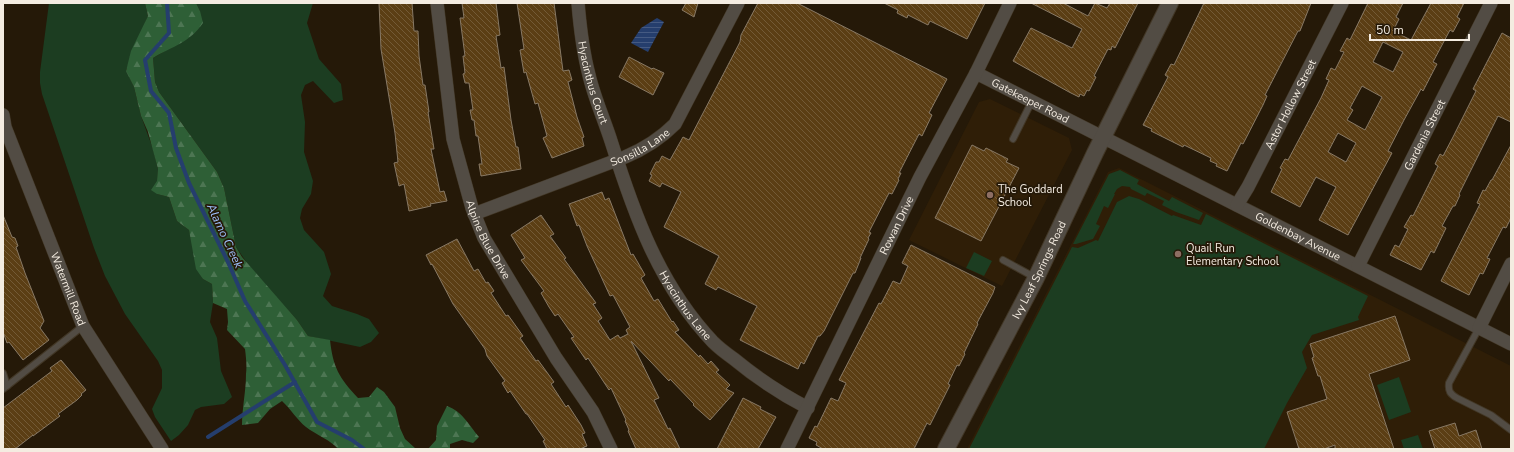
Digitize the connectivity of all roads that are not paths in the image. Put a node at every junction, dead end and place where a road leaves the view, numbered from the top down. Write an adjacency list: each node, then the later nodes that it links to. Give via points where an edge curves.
1 (437, 3): 16 (street, Alpine Blue Drive, via 453,139)
2 (578, 3): 14 (street, Hyacinthus Court, via 589,76)
3 (738, 3): 14 (street, Sonsilla Lane, via 676,124 666,134 641,150)
4 (1010, 3): 8 (street, Rowan Drive)
5 (1170, 3): 12 (street, Ivy Leaf Springs Road)
6 (1342, 3): 15 (street, Astor Hollow Street)
7 (1491, 3): 19 (street, Gardenia Street)
8 (976, 73): 9 (street, Gatekeeper Road); 26 (street, Rowan Drive, via 920,177)
9 (1032, 101): 11 (street, Gatekeeper Road); 13 (lane)
10 (3, 115): 21 (street, Watermill Road, via 45,232)
11 (1085, 128): 12 (street, Goldenbay Avenue)
12 (1103, 137): 15 (street, Goldenbay Avenue); 20 (street, Ivy Leaf Springs Road)
13 (1013, 139)
14 (616, 160): 16 (street, Sonsilla Lane); 26 (street, Hyacinthus Lane, via 642,231 660,269 696,322 714,343 748,370)
15 (1237, 205): 19 (street, Goldenbay Avenue)
16 (474, 214): 29 (street, Alpine Blue Drive, via 484,238 556,358 593,412)
17 (1003, 260): 20 (lane)
18 (1511, 264): 22 (street)
19 (1358, 266): 22 (street, Goldenbay Avenue)
20 (1036, 278): 31 (street, Ivy Leaf Springs Road)
21 (83, 326): 25 (lane); 28 (street, Watermill Road)
22 (1479, 328): 23 (street, Goldenbay Avenue); 27 (lane, via 1448,389 1452,395 1491,415)
23 (1511, 344)
24 (3, 374): 25 (lane)
25 (5, 388)
26 (808, 408): 30 (street, Rowan Drive)
27 (1511, 430)
28 (162, 449)
29 (611, 449)
30 (787, 449)
31 (946, 449)

